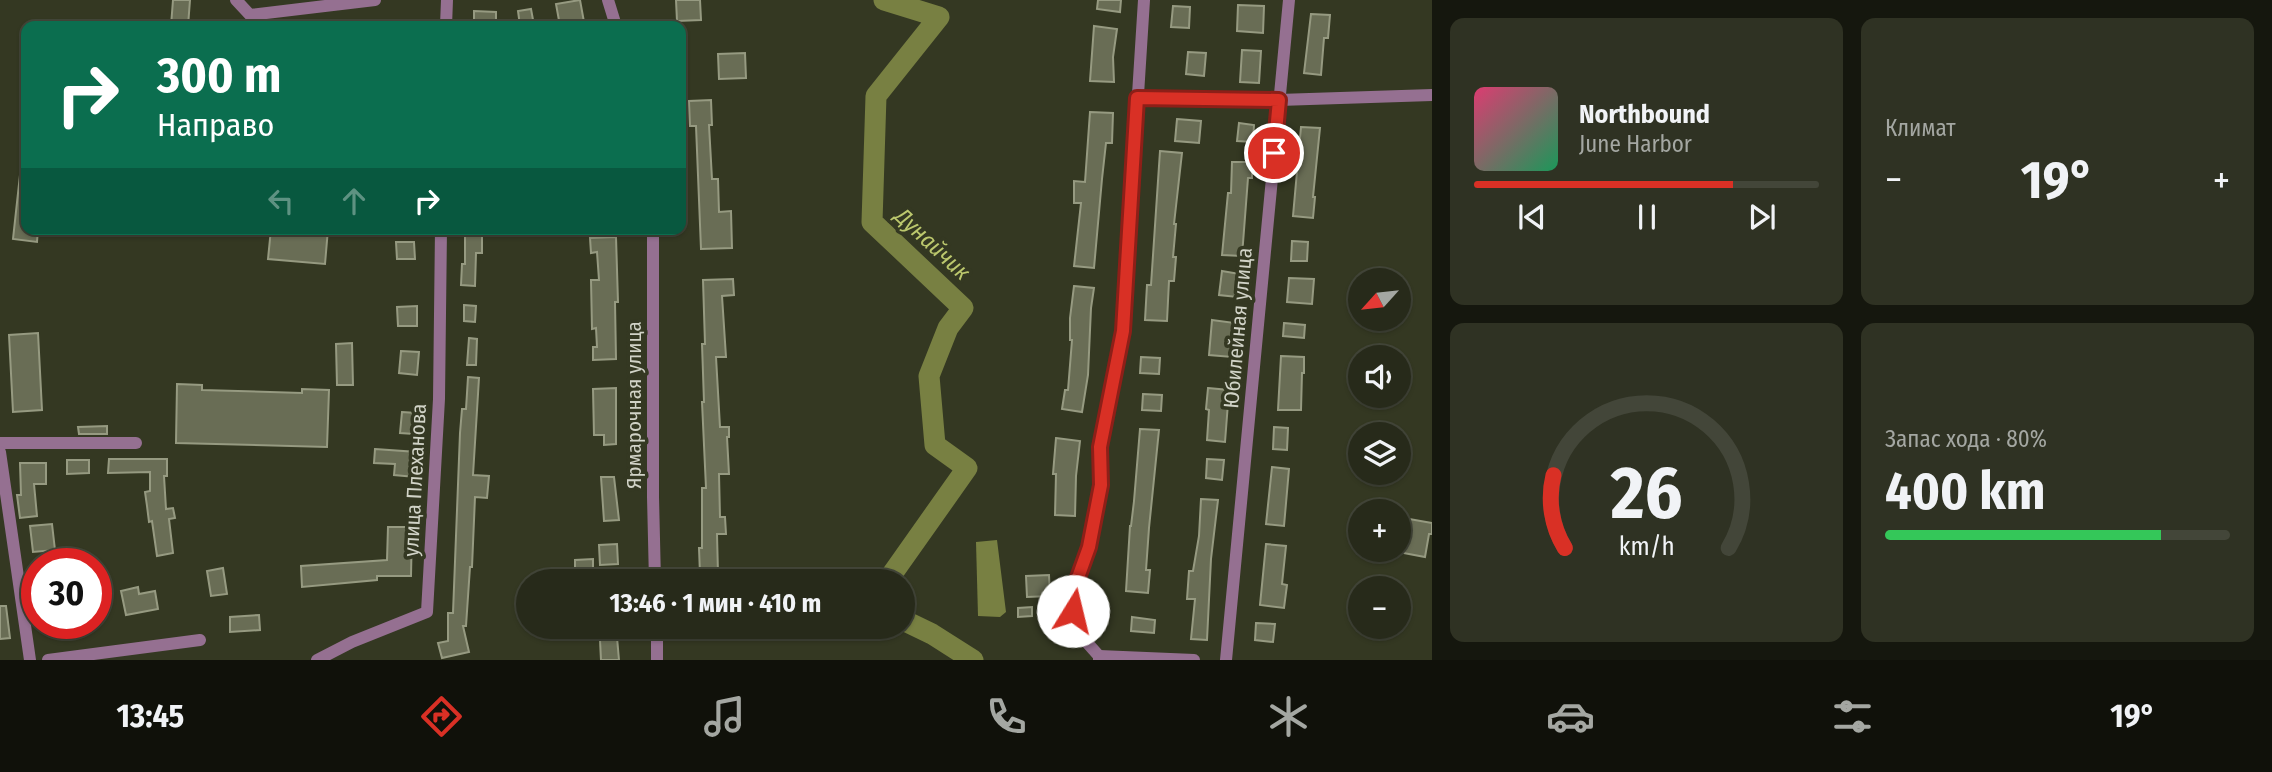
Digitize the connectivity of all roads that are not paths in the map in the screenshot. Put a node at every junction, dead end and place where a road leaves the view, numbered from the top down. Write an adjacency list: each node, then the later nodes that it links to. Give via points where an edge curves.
1 (236, 0): 2 (street, via 250,15)
2 (375, 0)
3 (447, 0): 7 (street)
4 (608, 0): 8 (street)
5 (1144, 0): 10 (street)
6 (1289, 0): 11 (street, Юбилейная улица)
7 (446, 21)
8 (614, 21)
9 (1432, 95): 11 (street)
10 (1137, 98): 11 (street); 20 (street, via 1123,331 1100,447 1101,485 1073,611 1082,637)
11 (1279, 100): 26 (street, Юбилейная улица)
12 (441, 235): 23 (street, улица Плеханова, via 439,399 427,612)
13 (653, 235): 17 (street, Ярмарочная улица)
14 (0, 443): 15 (street)
15 (136, 443)
16 (0, 452): 21 (street)
17 (655, 569)
18 (657, 639): 24 (street)
19 (200, 640): 22 (street)
20 (1099, 658): 25 (street)
21 (30, 660)
22 (48, 660)
23 (317, 660)
24 (657, 660)
25 (1194, 660)
26 (1226, 660)

